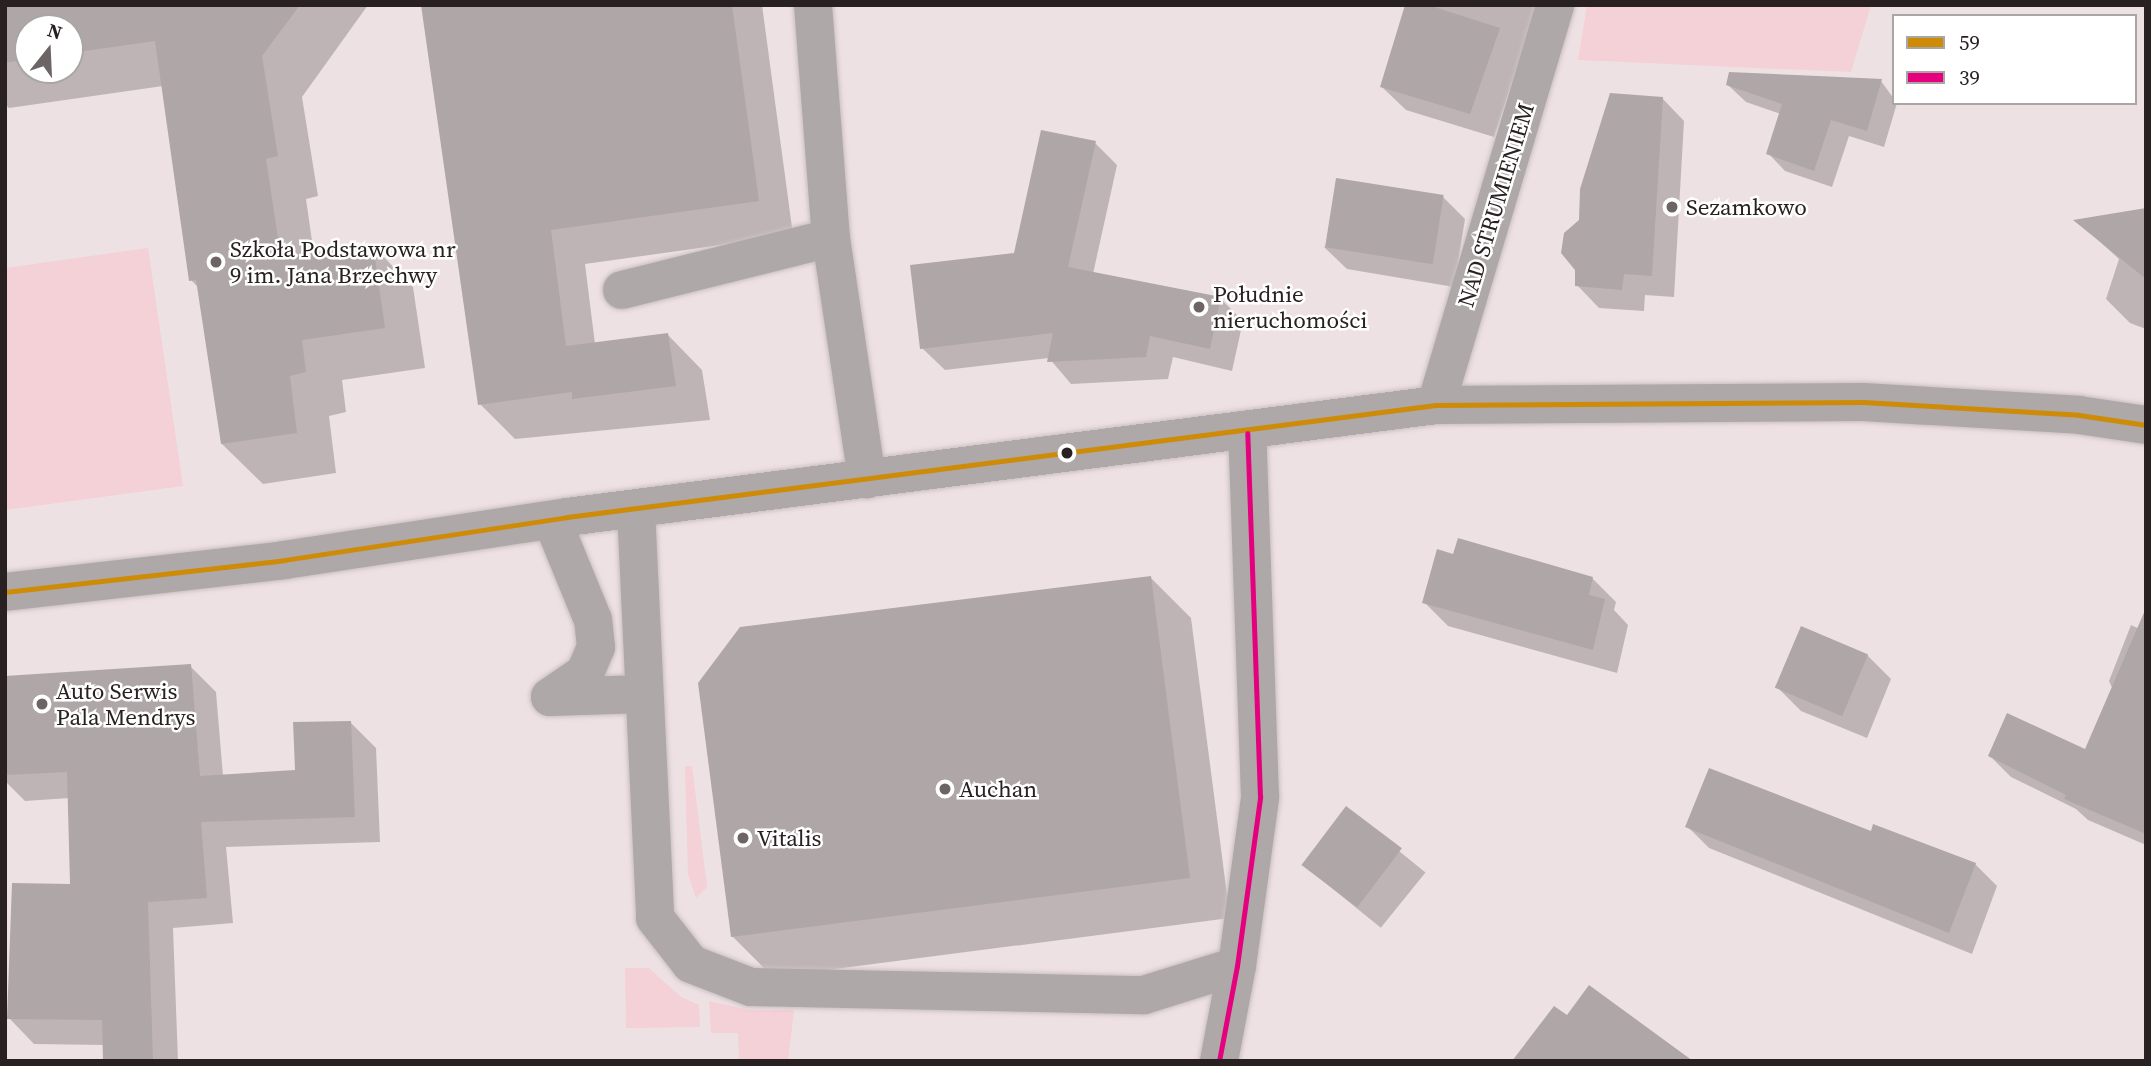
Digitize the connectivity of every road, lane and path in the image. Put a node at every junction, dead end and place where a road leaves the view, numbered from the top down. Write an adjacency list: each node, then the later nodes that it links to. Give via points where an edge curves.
1 (813, 5): 3 (street)
2 (1555, 5): 5 (street, NAD STRUMIENIEM)
3 (831, 238): 4 (street); 8 (street)
4 (622, 290)
5 (1436, 405): 6 (street, via 1864,402 2079,415); 7 (street)
6 (2146, 425)
7 (1247, 433): 8 (street); 13 (street, via 1260,797)
8 (867, 479): 9 (street)
9 (636, 509): 10 (street); 12 (street)
10 (552, 520): 11 (street, via 284,560); 12 (street, via 593,620 596,647 586,673 550,697)
11 (5, 592)
12 (644, 694): 13 (street, via 655,918 691,964 751,987 1144,995)
13 (1237, 966): 14 (street)
14 (1219, 1061)

